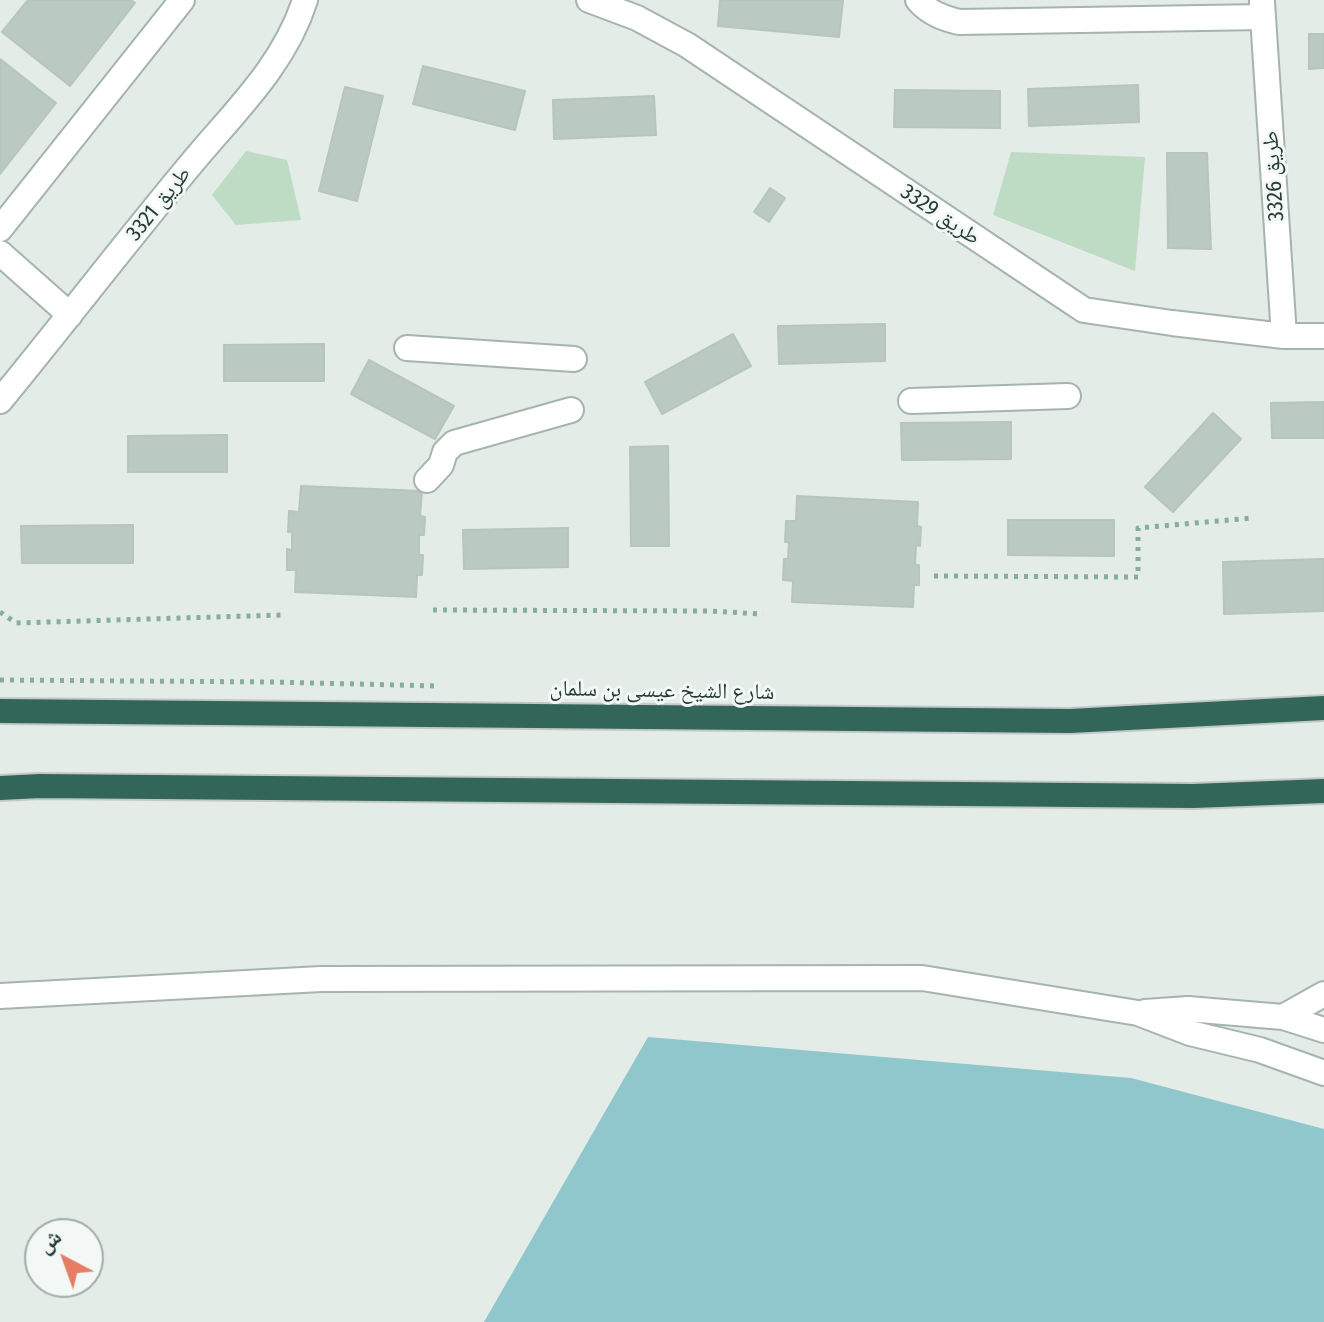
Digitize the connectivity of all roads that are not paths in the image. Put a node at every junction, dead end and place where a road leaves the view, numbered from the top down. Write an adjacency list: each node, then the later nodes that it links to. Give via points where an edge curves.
1 (182, 0): 7 (street)
2 (327, 0): 5 (street)
3 (589, 0): 10 (street, طريق 3329, via 687,45 1084,310)
4 (918, 0): 6 (street, طريق 3326, via 941,17 959,22)
5 (302, 8): 9 (street, طريق 3321, via 289,40 259,84)
6 (1263, 8): 10 (street, طريق 3326)
7 (0, 229)
8 (0, 253): 9 (street)
9 (70, 315): 15 (street, طريق 3321)
10 (1284, 336): 11 (street, طريق 3329)
11 (1324, 336)
12 (407, 348): 13 (street)
13 (574, 359)
14 (1068, 396): 16 (street)
15 (0, 401)
16 (911, 401)
17 (571, 410): 18 (street, via 454,443)
18 (427, 480)
19 (1324, 708): 20 (highway, شارع الشيخ عيسى بن سلمان, via 1070,721)
20 (0, 711)
21 (0, 788): 22 (highway, via 1193,796)
22 (1324, 791)
23 (1324, 994): 26 (street)
24 (0, 996): 25 (street, via 321,979 922,978)
25 (1138, 1013): 26 (street, via 1188,1009); 28 (street)
26 (1283, 1017): 27 (street)
27 (1324, 1030)
28 (1324, 1073)

